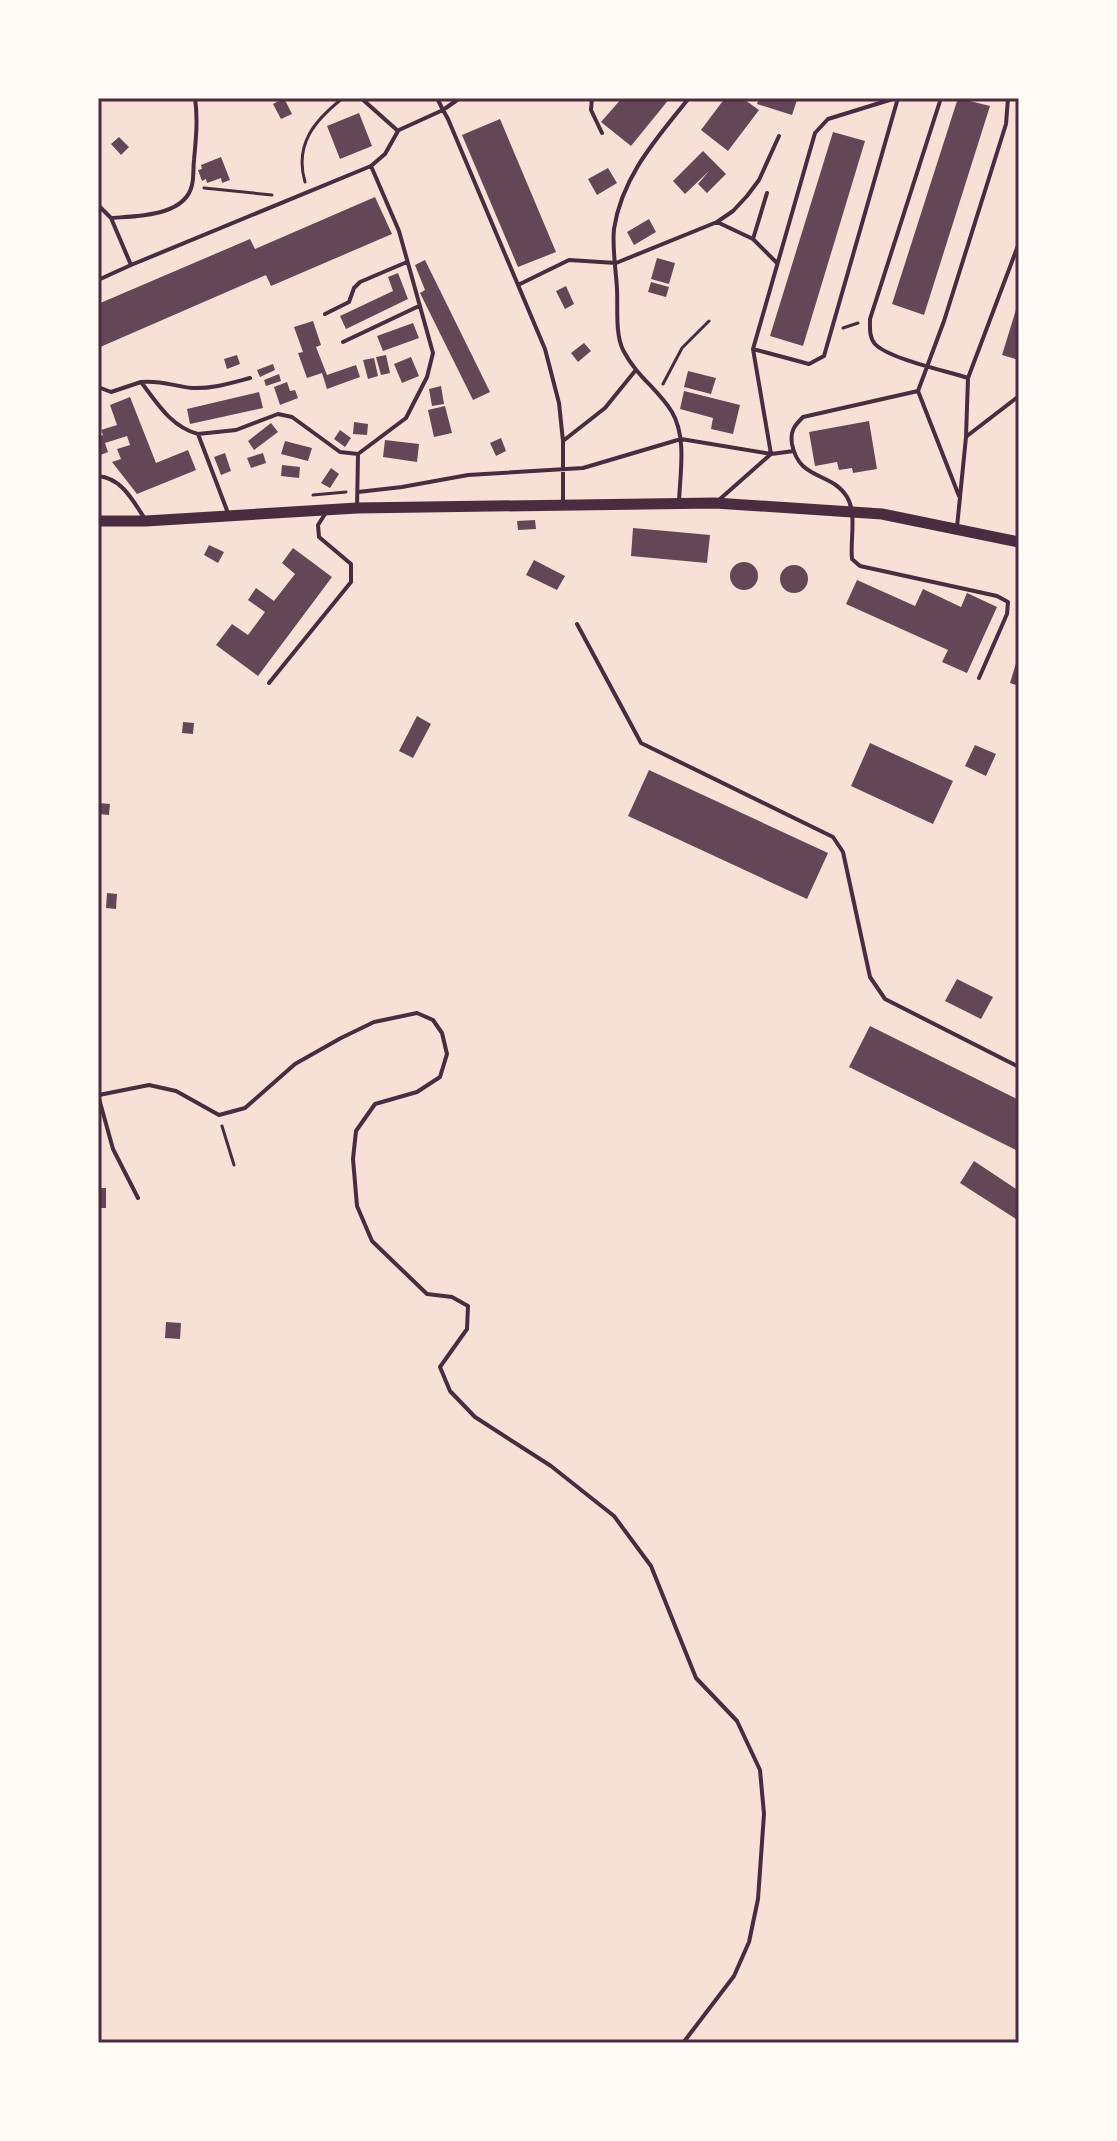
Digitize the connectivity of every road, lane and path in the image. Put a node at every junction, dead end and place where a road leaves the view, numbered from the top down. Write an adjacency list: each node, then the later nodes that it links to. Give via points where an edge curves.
1 (195, 98): 16 (lane)
2 (343, 98): 17 (path, via 323,114 305,141)
3 (361, 98): 12 (lane)
4 (437, 98): 11 (lane)
5 (460, 98): 11 (lane)
6 (592, 98): 13 (lane, via 591,110)
7 (689, 98): 26 (lane, via 631,177 614,231)
8 (897, 98): 27 (lane, via 828,119 815,133); 35 (lane)
9 (941, 98): 33 (lane)
10 (1008, 98): 38 (lane, via 1006,124)
11 (443, 110): 12 (lane); 30 (lane)
12 (398, 131): 15 (lane)
13 (602, 133)
14 (779, 136): 22 (lane, via 759,180)
15 (371, 166): 17 (lane); 25 (lane)
16 (192, 187): 19 (path); 21 (lane, via 186,198 165,210)
17 (307, 191): 19 (lane)
18 (767, 193): 23 (lane)
19 (292, 197): 28 (lane)
20 (98, 205): 21 (lane)
21 (111, 218): 28 (lane)
22 (717, 222): 23 (lane); 26 (lane)
23 (753, 239): 27 (lane)
24 (1019, 243): 42 (lane)
25 (407, 262): 31 (lane); 32 (lane, via 360,282 349,302)
26 (616, 263): 30 (lane, via 569,260); 39 (lane, via 621,345)
27 (778, 264): 37 (lane)
28 (131, 265): 29 (lane)
29 (98, 280)
30 (518, 285): 52 (lane, via 545,349)
31 (419, 306): 36 (lane); 54 (lane, via 433,353 427,377 406,418)
32 (325, 314)
33 (870, 319): 35 (path); 38 (lane, via 874,343)
34 (709, 321): 47 (path, via 682,348)
35 (831, 332): 37 (lane, via 824,356 809,364)
36 (343, 342)
37 (753, 349): 55 (lane)
38 (927, 365): 42 (lane); 46 (lane)
39 (635, 371): 47 (lane); 52 (lane, via 605,408)
40 (1019, 373): 44 (lane)
41 (250, 378): 43 (lane, via 191,388)
42 (968, 378): 50 (lane)
43 (141, 382): 45 (lane, via 111,392); 49 (lane, via 178,426)
44 (1019, 386)
45 (98, 387)
46 (918, 391): 53 (lane, via 803,417 791,434); 59 (lane)
47 (658, 395): 51 (lane, via 671,410)
48 (1019, 396): 50 (lane)
49 (198, 434): 54 (lane, via 236,430 278,414 292,417 340,452); 66 (lane)
50 (966, 437): 59 (lane)
51 (681, 439): 55 (lane); 56 (lane); 61 (lane)
52 (563, 441): 56 (lane)
53 (794, 451): 55 (lane); 65 (lane, via 799,464 842,490)
54 (358, 454): 58 (lane)
55 (771, 454): 62 (lane)
56 (563, 469): 58 (lane, via 457,476); 60 (lane)
57 (98, 476): 68 (lane, via 125,489)
58 (358, 492): 63 (lane)
59 (959, 496): 69 (lane)
60 (563, 503): 61 (main road); 63 (main road)
61 (679, 503): 62 (main road)
62 (715, 503): 65 (main road)
63 (357, 508): 64 (main road)
64 (328, 509): 66 (main road); 73 (lane, via 318,525 319,537 351,564 351,582)
65 (852, 511): 69 (main road); 72 (lane, via 852,559 860,566 1008,602)
66 (230, 516): 68 (main road)
67 (98, 521): 68 (main road)
68 (146, 521)
69 (957, 530): 70 (main road)
70 (1019, 542)
71 (577, 624): 74 (lane, via 641,743 833,837 843,852 870,977 885,999)
72 (979, 678)
73 (269, 683)
74 (1019, 1067)
75 (98, 1094): 76 (lane, via 149,1085 176,1091); 78 (lane, via 113,1149)
76 (219, 1115): 77 (path); 79 (lane, via 245,1108 295,1064 374,1022 417,1013 433,1020 442,1033 447,1054 440,1077 417,1092 375,1104 356,1131 357,1206 372,1241 427,1294 452,1297 468,1306 467,1329 440,1367 450,1391 475,1417 551,1466 614,1516 651,1566 696,1678 737,1721 760,1770 764,1814 749,1942 734,1976)
77 (234, 1165)
78 (138, 1198)
79 (683, 2043)

